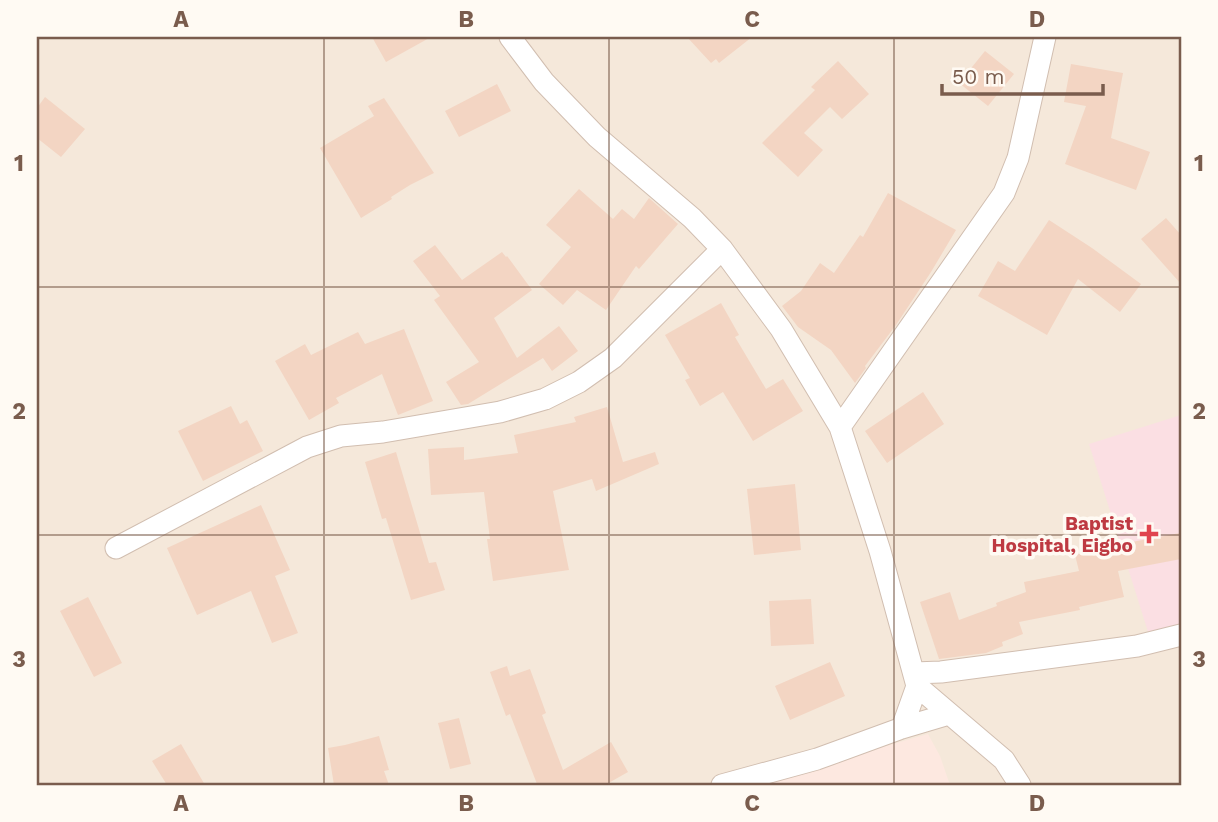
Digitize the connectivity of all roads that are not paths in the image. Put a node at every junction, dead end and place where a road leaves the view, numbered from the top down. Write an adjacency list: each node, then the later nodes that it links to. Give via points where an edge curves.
1 (510, 37): 3 (street, via 544,82 597,137)
2 (1045, 37): 4 (street, via 1018,158 1004,193)
3 (722, 249): 4 (street, via 780,330); 5 (street, via 612,358 545,399 500,412 341,436 307,447)
4 (840, 427): 7 (street)
5 (116, 548)
6 (1181, 635): 7 (street)
7 (916, 680): 8 (street); 9 (street)
8 (949, 714): 9 (street); 11 (street, via 1004,760)
9 (902, 728): 10 (street, via 817,760)
10 (722, 785)
11 (1020, 785)

